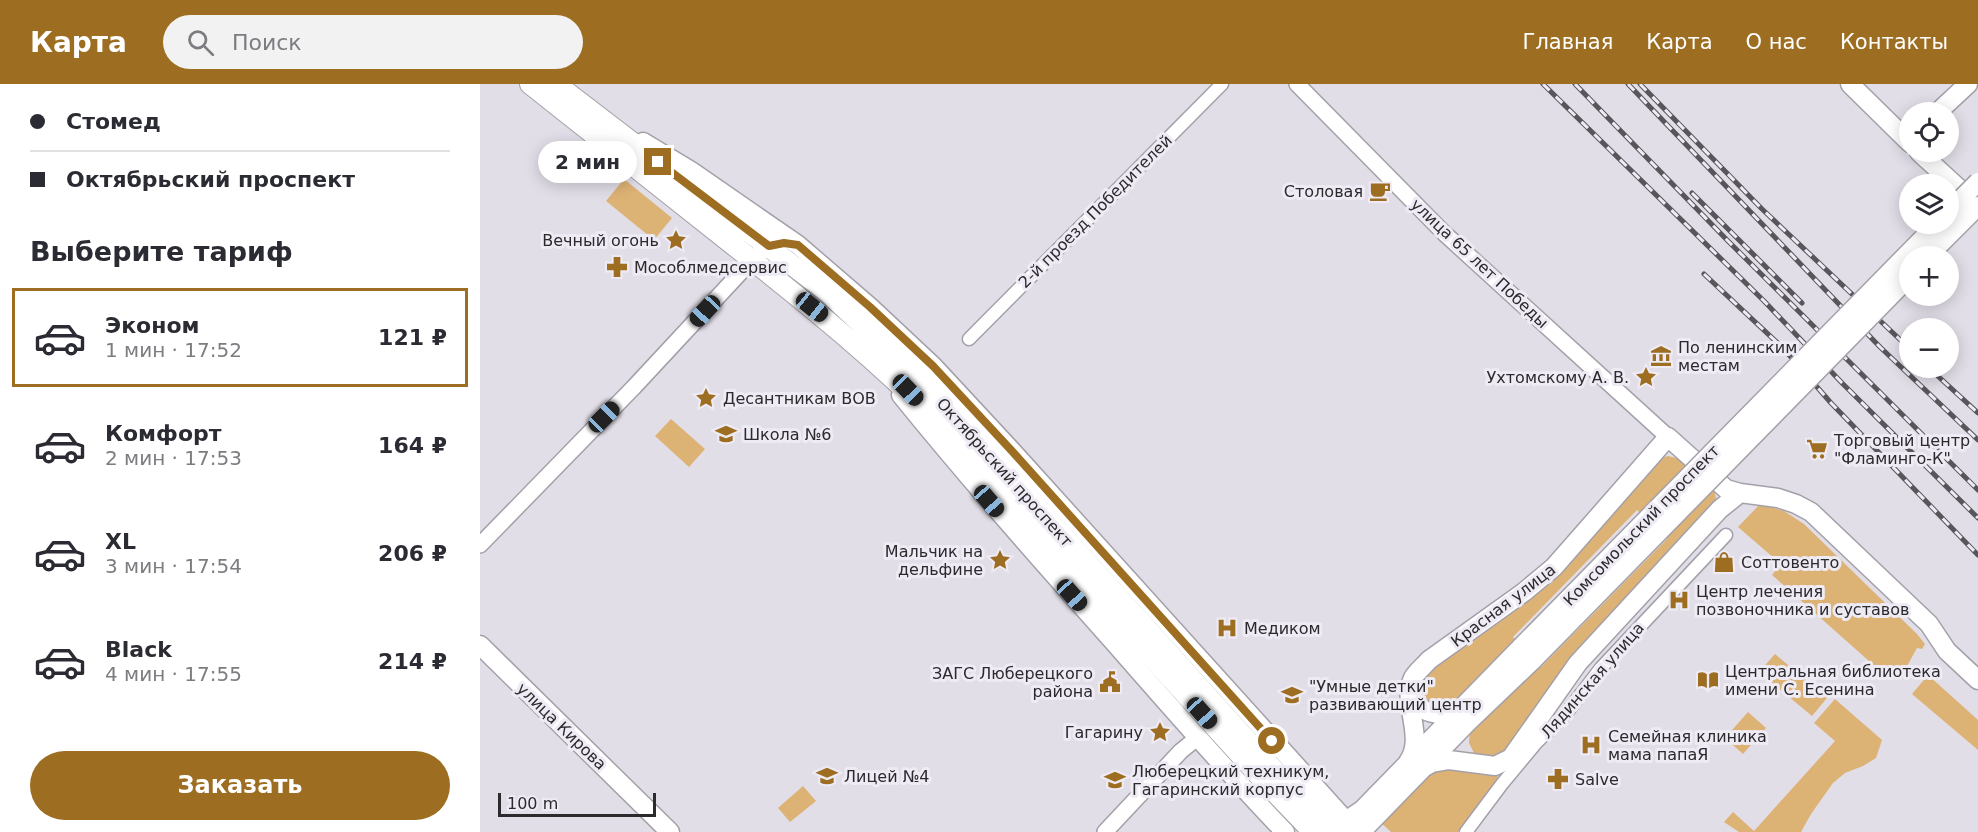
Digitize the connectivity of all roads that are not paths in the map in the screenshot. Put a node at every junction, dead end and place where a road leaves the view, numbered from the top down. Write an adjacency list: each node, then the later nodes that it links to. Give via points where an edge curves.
1 (530, 84): 18 (main road, Октябрьский проспект)
2 (556, 84): 8 (main road, Октябрьский проспект)
3 (1222, 84): 20 (street, 2-й проезд Победителей)
4 (1297, 84): 22 (street, улица 65 лет Победы, via 1445,234)
5 (1850, 84): 9 (main road)
6 (1968, 84): 7 (main road)
7 (1949, 102)
8 (583, 105): 15 (main road, via 691,171); 16 (main road, Октябрьский проспект)
9 (1899, 132)
10 (1930, 162): 13 (main road)
11 (1978, 182): 12 (main road, bridge)
12 (1959, 201)
13 (1978, 206): 17 (main road, bridge)
14 (1927, 234): 27 (main road, Комсомольский проспект, bridge)
15 (798, 245): 16 (street); 35 (main road, via 870,307 969,404)
16 (769, 246): 18 (street); 34 (main road, Октябрьский проспект, via 826,291 974,436)
17 (1938, 246)
18 (752, 260): 21 (main road, Октябрьский проспект); 25 (street)
19 (1899, 287): 27 (main road, Комсомольский проспект, bridge)
20 (969, 339)
21 (865, 352): 31 (main road, via 961,470); 34 (main road, Октябрьский проспект, via 944,427)
22 (1668, 437): 23 (main road, via 1723,488); 29 (main road, Красная улица, via 1554,567 1429,660 1414,676)
23 (1740, 494): 28 (main road, via 1778,498 1811,512 1929,624 1947,651); 33 (main road, Лядинская улица, via 1720,509 1592,647 1511,758 1496,766)
24 (1726, 535): 42 (street, Лядинская улица, via 1601,668)
25 (480, 545)
26 (480, 645): 36 (main road, улица Кирова)
27 (1527, 653): 30 (main road, Комсомольский проспект)
28 (1978, 680)
29 (1411, 690): 30 (main road, via 1414,700 1428,712); 32 (main road)
30 (1466, 714): 32 (main road, Комсомольский проспект); 33 (main road, via 1465,748)
31 (1197, 738): 37 (street); 38 (main road)
32 (1416, 765): 33 (main road, via 1449,760); 35 (main road, Комсомольский проспект, via 1362,810); 41 (main road, Комсомольский проспект)
33 (1480, 765)
34 (1268, 775): 35 (main road, Октябрьский проспект); 39 (main road, Октябрьский проспект)
35 (1337, 825): 40 (main road)
36 (670, 832)
37 (1105, 832)
38 (1286, 832)
39 (1313, 832)
40 (1356, 832)
41 (1361, 832)
42 (1466, 832)

